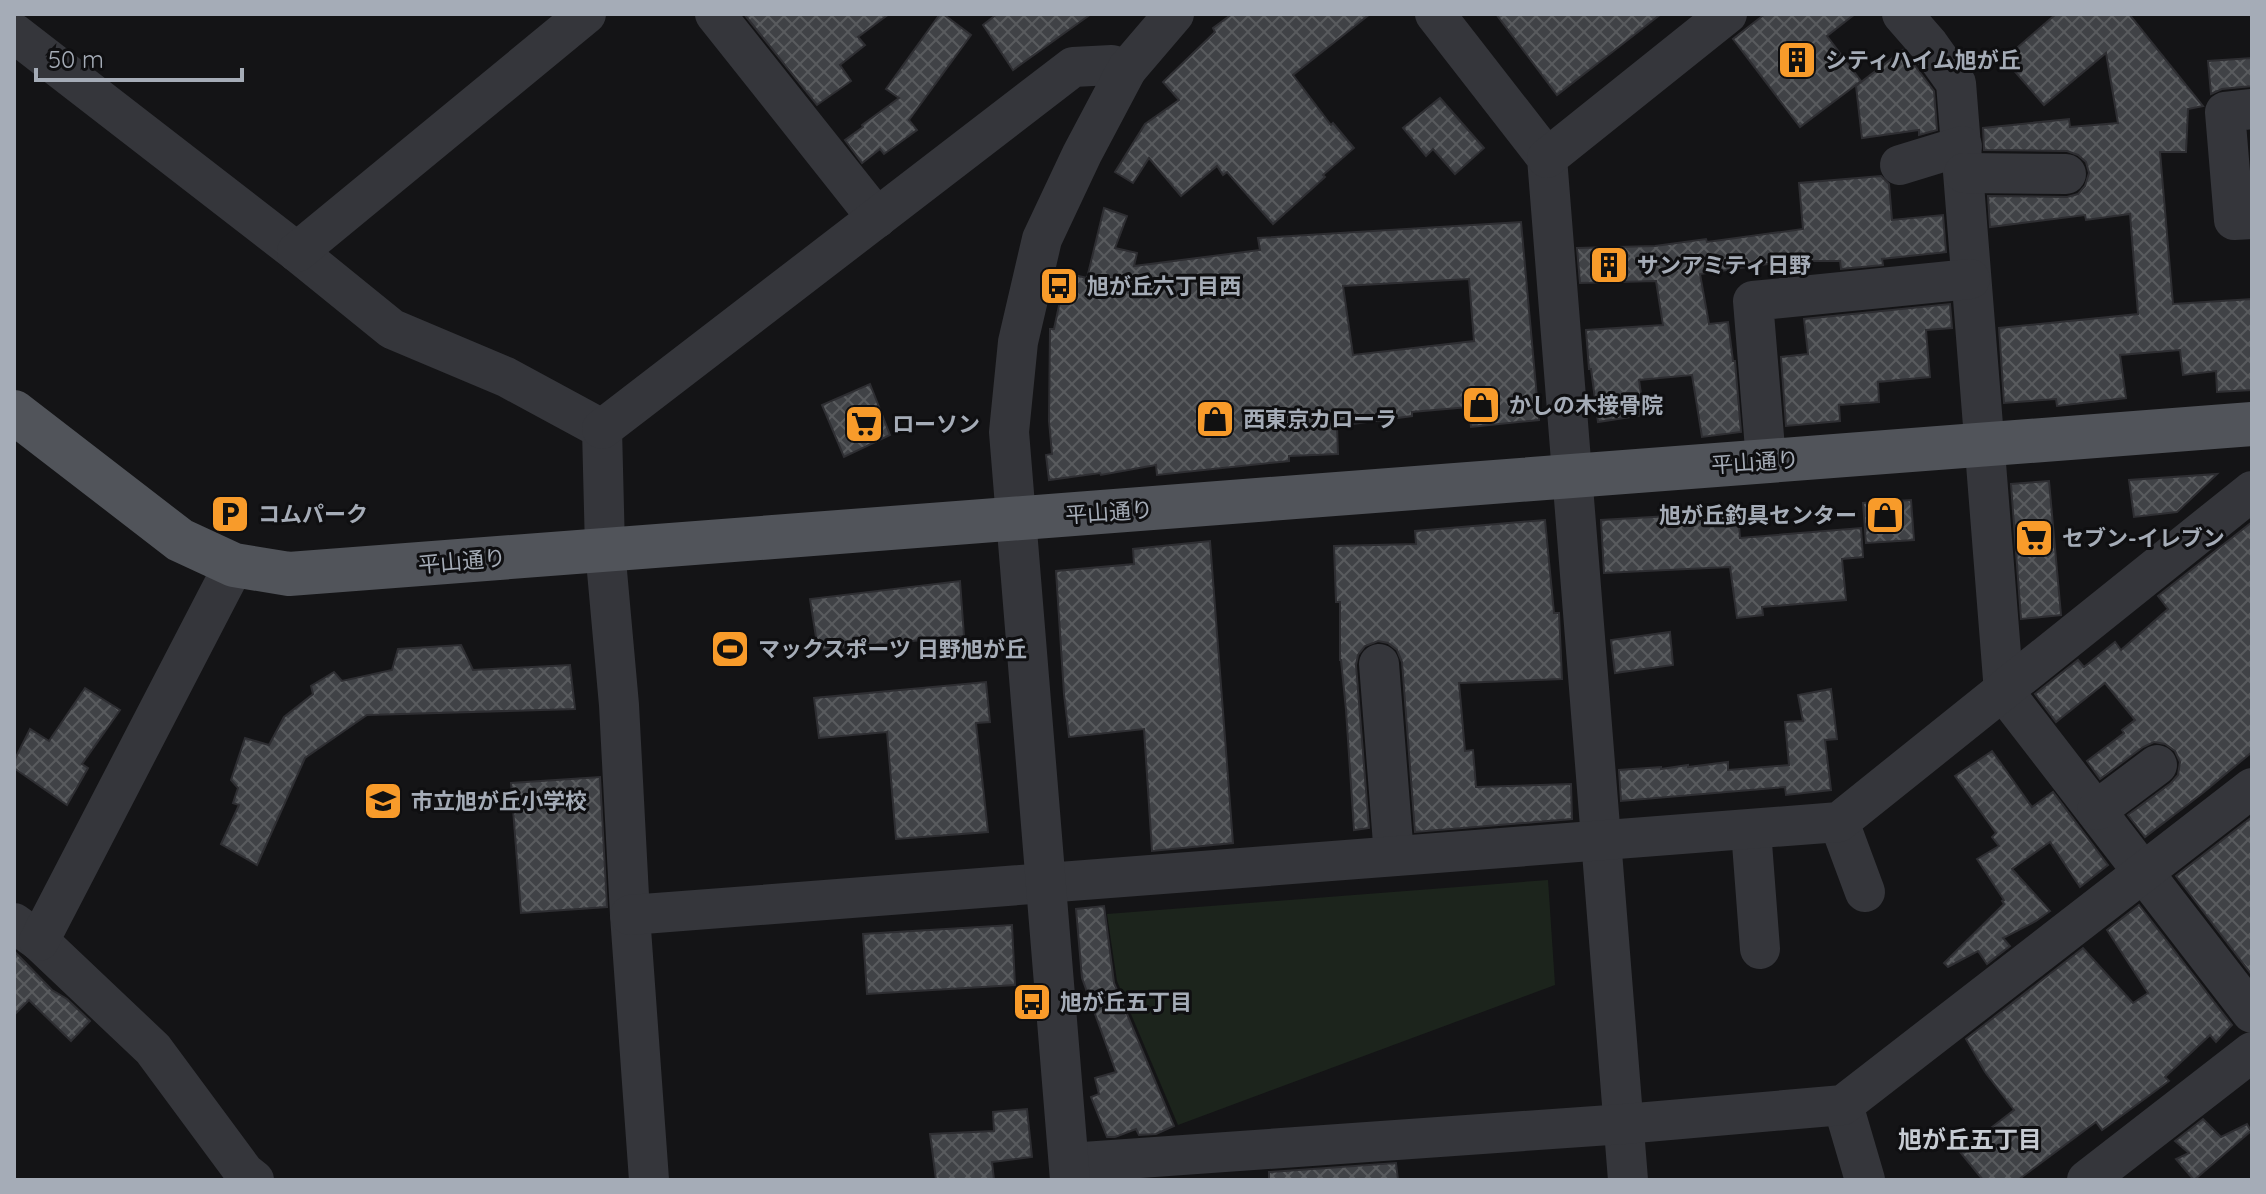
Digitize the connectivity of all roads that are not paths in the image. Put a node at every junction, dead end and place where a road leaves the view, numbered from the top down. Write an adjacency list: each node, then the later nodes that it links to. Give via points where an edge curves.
1 (586, 14): 16 (street)
2 (715, 14): 14 (street)
3 (1174, 14): 8 (street)
4 (1435, 14): 10 (street)
5 (1727, 14): 10 (street)
6 (1902, 14): 11 (street, via 1956,83)
7 (14, 33): 16 (street)
8 (1127, 69): 14 (street, via 1073,67); 25 (street, via 1042,239 1018,342 1010,417)
9 (2252, 109): 15 (street, via 2225,112 2234,220)
10 (1547, 158): 23 (street)
11 (1963, 160): 12 (street); 13 (street); 17 (street)
12 (1900, 165)
13 (2066, 174)
14 (877, 218): 20 (street)
15 (2252, 219)
16 (297, 252): 20 (street, via 392,329 506,377)
17 (1970, 279): 21 (street); 22 (street, via 1753,301)
18 (18, 423): 27 (main road, 平山通り, via 180,540)
19 (2252, 424): 21 (main road, 平山通り)
20 (602, 429): 26 (street)
21 (1985, 445): 22 (main road, 平山通り); 29 (street)
22 (1766, 461): 23 (main road, 平山通り)
23 (1573, 476): 25 (main road, 平山通り); 35 (street)
24 (2252, 491): 29 (street)
25 (1015, 519): 26 (main road, 平山通り); 38 (street)
26 (605, 549): 27 (main road, 平山通り, via 289,574); 40 (street)
27 (234, 565): 41 (street)
28 (1379, 664): 36 (street)
29 (2004, 692): 32 (street); 33 (street)
30 (2157, 765): 32 (street)
31 (2252, 788): 37 (street, via 2222,833)
32 (2097, 810): 37 (street)
33 (1839, 822): 34 (street); 39 (street)
34 (1751, 830): 35 (street); 42 (street)
35 (1600, 840): 36 (street); 46 (street)
36 (1394, 856): 38 (street)
37 (2143, 871): 43 (street); 45 (street)
38 (1045, 882): 40 (street); 47 (street)
39 (1865, 892)
40 (630, 915): 49 (street)
41 (26, 932): 48 (street, via 153,1049)
42 (1760, 949)
43 (2252, 1013)
44 (2252, 1052): 52 (street)
45 (1843, 1105): 46 (street); 51 (street)
46 (1624, 1124): 47 (street); 50 (street)
47 (1070, 1171)
48 (254, 1180)
49 (649, 1180)
50 (1628, 1180)
51 (1865, 1180)
52 (2087, 1180)

